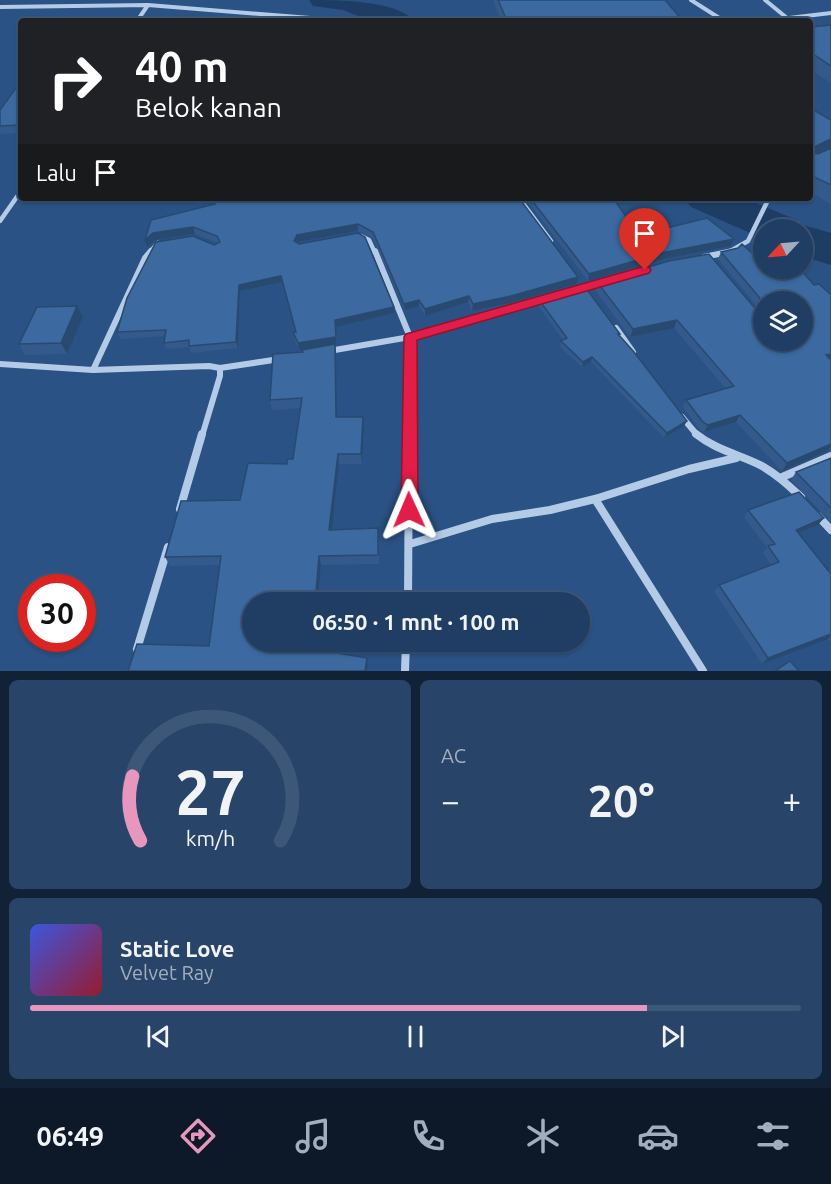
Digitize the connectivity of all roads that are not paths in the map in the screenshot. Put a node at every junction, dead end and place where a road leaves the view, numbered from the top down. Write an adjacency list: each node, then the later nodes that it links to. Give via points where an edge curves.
1 (691, 0): 8 (street)
2 (765, 0): 9 (street)
3 (148, 5): 4 (street); 6 (street); 7 (street)
4 (0, 7)
5 (831, 13): 9 (street)
6 (139, 18)
7 (310, 18)
8 (719, 18)
9 (787, 18)
10 (18, 195): 13 (street)
11 (521, 201): 16 (street)
12 (768, 201): 17 (street, via 748,241 732,252)
13 (0, 221)
14 (352, 236): 27 (street, via 369,240)
15 (163, 242): 33 (street, via 156,244 146,258)
16 (558, 250)
17 (708, 256): 18 (street); 19 (street)
18 (698, 258)
19 (715, 265)
20 (578, 278): 22 (street)
21 (608, 281): 22 (street)
22 (585, 288): 23 (street); 25 (street)
23 (575, 291)
24 (554, 297): 27 (street)
25 (592, 297)
26 (612, 324): 30 (street)
27 (410, 337): 28 (street); 44 (street)
28 (319, 352)
29 (285, 358): 32 (street)
30 (639, 360)
31 (0, 364): 33 (street)
32 (220, 368): 33 (street); 41 (street)
33 (93, 370)
34 (680, 414): 36 (street, via 693,432 711,446)
35 (831, 456): 37 (street)
36 (737, 458): 37 (street); 38 (street)
37 (780, 478): 39 (street)
38 (595, 499): 44 (street, via 492,519); 49 (street)
39 (806, 502)
40 (812, 509): 42 (street)
41 (175, 523)
42 (831, 530)
43 (172, 535): 47 (street)
44 (410, 544): 45 (street)
45 (408, 592)
46 (406, 652): 48 (street)
47 (134, 660)
48 (405, 671)
49 (703, 671)

